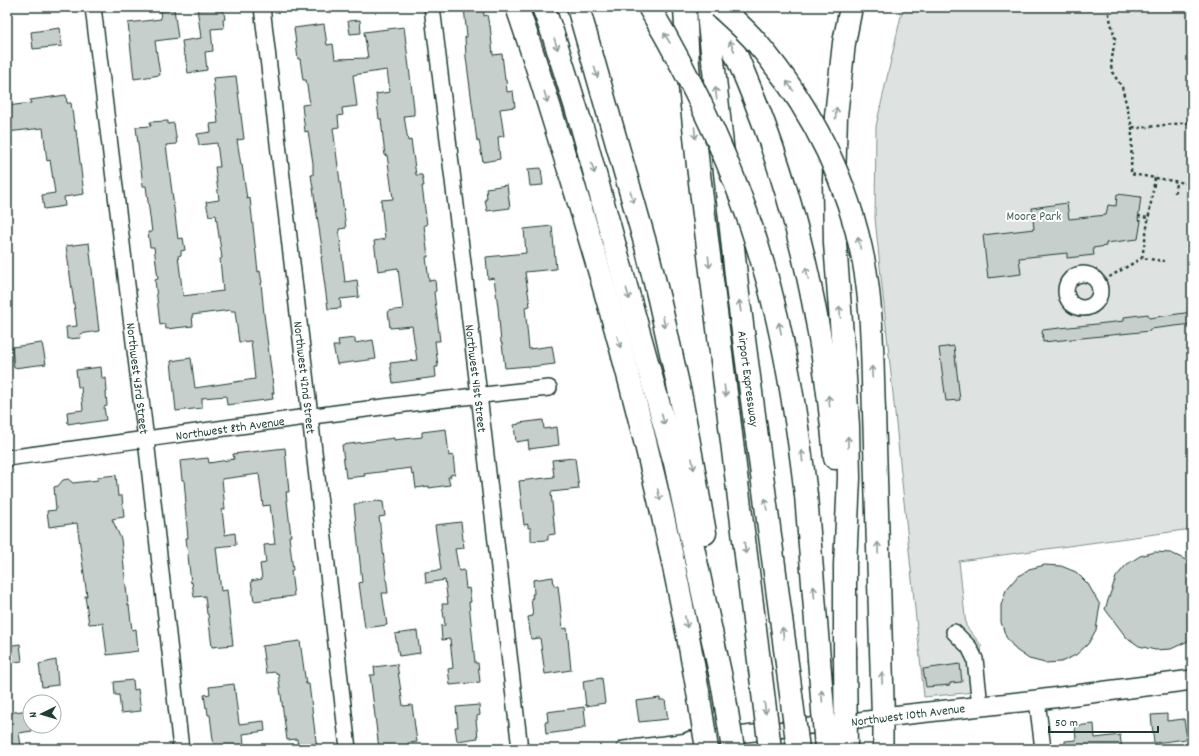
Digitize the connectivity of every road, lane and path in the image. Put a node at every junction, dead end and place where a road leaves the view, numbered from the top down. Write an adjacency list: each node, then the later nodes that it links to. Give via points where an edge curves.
1 (93, 7): 28 (street, Northwest 43rd Street)
2 (262, 7): 27 (street, Northwest 42nd Street)
3 (432, 7): 26 (street, Northwest 41st Street)
4 (517, 7): 37 (highway, one-way to 37, bridge, via 590,237 659,496 698,692)
5 (543, 7): 33 (highway, one-way to 33, via 582,127 673,456)
6 (578, 7): 33 (highway, one-way to 33, via 646,246 681,398 714,590)
7 (649, 7): 45 (highway, one-way to 7, bridge, via 806,495 795,406 780,328 766,274 736,183 695,91)
8 (684, 7): 43 (highway, Airport Expressway, one-way to 43, bridge, via 698,166)
9 (708, 7): 44 (highway, Airport Expressway, one-way to 9, bridge, via 738,294)
10 (713, 7): 30 (highway, one-way to 10, via 832,427 818,332 798,234 768,133)
11 (720, 7): 36 (highway, one-way to 11, bridge, via 874,411 870,320 864,264 849,207 824,142 794,91 756,42)
12 (851, 7): 30 (highway, one-way to 12, via 849,478 848,426 835,243 834,180 836,109)
13 (1109, 7): 15 (path, via 1115,38 1111,69 1122,87)
14 (1192, 122): 15 (path)
15 (1132, 127): 16 (path, via 1132,174)
16 (1155, 178): 17 (path); 21 (path)
17 (1176, 182): 18 (path); 19 (path)
18 (1192, 184)
19 (1175, 193)
20 (1138, 216): 21 (path)
21 (1148, 218): 22 (path)
22 (1142, 258): 23 (path); 24 (path)
23 (1164, 261)
24 (1098, 283)
25 (549, 388): 26 (street, Northwest 8th Avenue)
26 (479, 395): 27 (street, Northwest 8th Avenue); 40 (street, Northwest 41st Street)
27 (310, 416): 28 (street, Northwest 8th Avenue); 39 (street, Northwest 42nd Street)
28 (146, 440): 29 (street, Northwest 8th Avenue); 38 (street, Northwest 43rd Street)
29 (7, 458)
30 (845, 565): 46 (highway, bridge)
31 (954, 632): 35 (street, via 969,647 975,659)
32 (1192, 680): 34 (main road, Northwest 10th Avenue)
33 (723, 687): 42 (highway, bridge)
34 (1037, 700): 35 (main road, Northwest 10th Avenue); 48 (street)
35 (980, 706): 36 (main road, Northwest 10th Avenue)
36 (883, 717): 37 (street, Northwest 10th Avenue); 47 (main road)
37 (697, 746): 41 (street, Northwest 10th Avenue)
38 (181, 749)
39 (348, 749)
40 (520, 749)
41 (624, 749)
42 (733, 749)
43 (770, 749)
44 (798, 749)
45 (826, 749)
46 (846, 749)
47 (883, 749)
48 (1043, 749)

